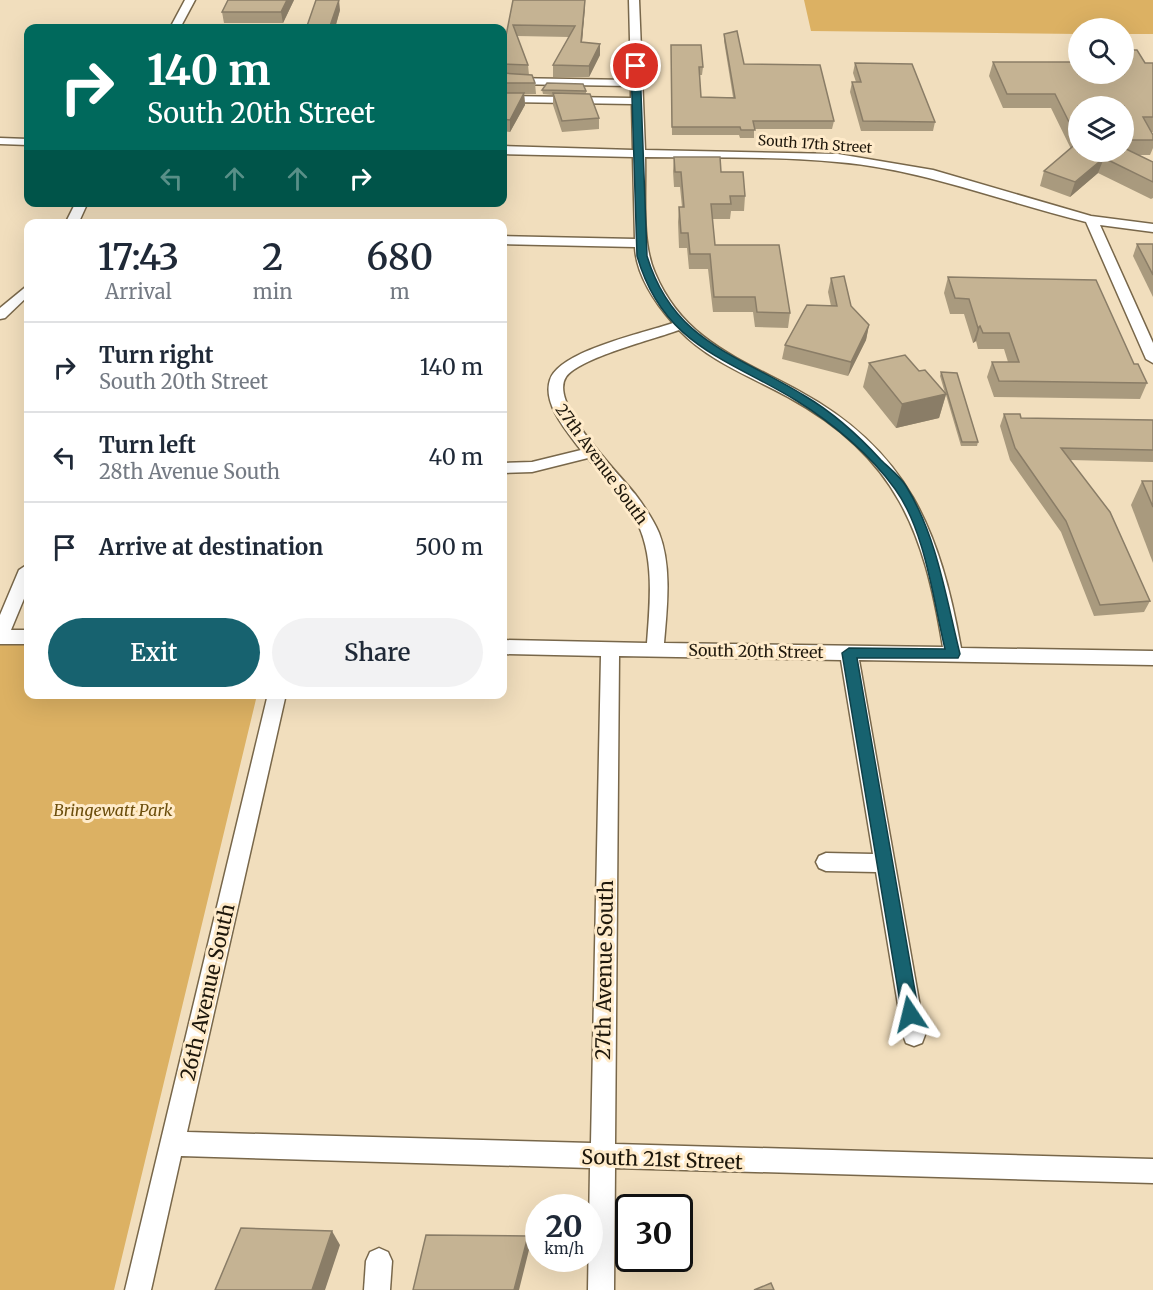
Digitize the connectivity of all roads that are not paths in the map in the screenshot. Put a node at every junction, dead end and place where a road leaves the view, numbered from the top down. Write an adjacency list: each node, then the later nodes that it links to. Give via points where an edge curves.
1 (190, 0): 3 (street)
2 (634, 0): 5 (street)
3 (177, 24)
4 (507, 81): 5 (street)
5 (636, 83): 7 (street)
6 (507, 99): 7 (street)
7 (636, 101): 11 (street)
8 (0, 141): 9 (street)
9 (24, 142)
10 (507, 150): 11 (street, South 17th Street)
11 (638, 153): 12 (street, South 17th Street, via 837,158 890,165); 15 (street)
12 (1091, 220): 13 (street, South 17th Street); 19 (street)
13 (1153, 228)
14 (507, 240): 15 (street)
15 (642, 243): 18 (street, via 648,276)
16 (24, 293): 17 (street)
17 (0, 315)
18 (681, 325): 20 (street, 27th Avenue South, via 577,360 556,381 555,399); 29 (street, via 730,363 801,398 832,420 866,448 894,479 924,536)
19 (1153, 359)
20 (593, 452): 21 (street, via 532,467); 27 (street, 27th Avenue South, via 622,487 651,533 656,562)
21 (507, 468)
22 (24, 579): 23 (street)
23 (0, 636): 24 (street)
24 (24, 637)
25 (507, 646): 26 (street, South 20th Street)
26 (610, 649): 27 (street, South 20th Street); 36 (street, 27th Avenue South)
27 (655, 649): 28 (street, South 20th Street)
28 (849, 653): 29 (street, South 20th Street); 33 (street)
29 (953, 654): 30 (street, South 20th Street)
30 (1153, 658)
31 (276, 699): 35 (street, 26th Avenue South)
32 (826, 862): 33 (street)
33 (883, 863): 34 (street)
34 (914, 1035)
35 (172, 1144): 36 (street, South 21st Street); 39 (street, 26th Avenue South)
36 (601, 1158): 37 (street, South 21st Street); 41 (street, 27th Avenue South)
37 (1153, 1171)
38 (379, 1261): 40 (street)
39 (138, 1290)
40 (376, 1290)
41 (601, 1290)

